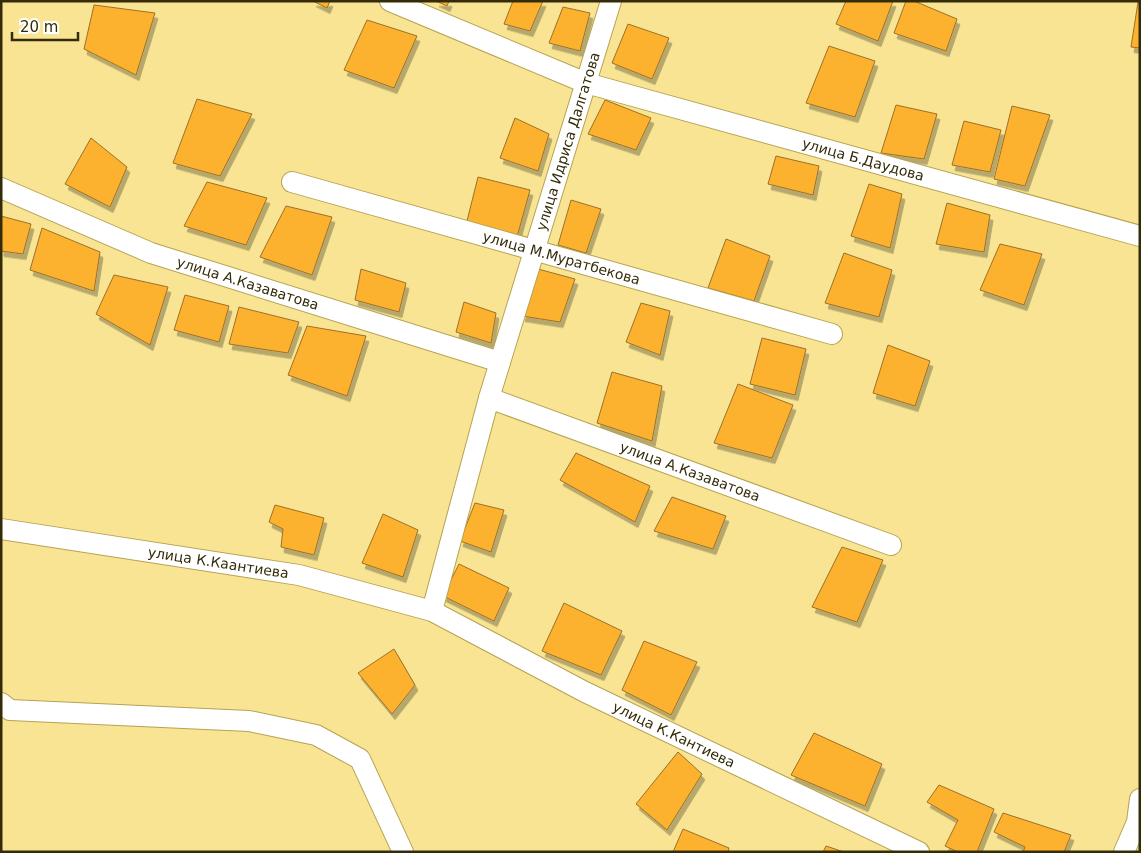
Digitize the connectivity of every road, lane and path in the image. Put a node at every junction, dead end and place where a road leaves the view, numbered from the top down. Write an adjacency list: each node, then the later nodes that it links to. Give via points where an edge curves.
1 (390, 1): 3 (street, улица Б.Даудова)
2 (611, 1): 3 (street, улица Идриса Далгатова)
3 (586, 83): 6 (street, улица Б.Даудова); 7 (street, улица Идриса Далгатова)
4 (292, 182): 7 (street, улица М.Муратбекова)
5 (1, 188): 9 (street, улица А.Казаватова, via 151,253)
6 (1140, 236)
7 (534, 252): 8 (street, улица М.Муратбекова); 9 (street, улица Идриса Далгатова)
8 (832, 334)
9 (500, 362): 10 (street, улица Идриса Далгатова)
10 (489, 398): 12 (street, улица А.Казаватова); 13 (street, улица Идриса Далгатова)
11 (1, 528): 13 (street, улица К.Каантиева, via 299,575)
12 (891, 546)
13 (432, 611): 16 (street, улица К.Кантиева, via 585,692)
14 (1, 703): 17 (street, via 10,710 249,721 316,735 360,759)
15 (1140, 798): 19 (street, via 1136,822)
16 (894, 846): 18 (street, улица К.Кантиева)
17 (403, 852)
18 (919, 852)
19 (1124, 852)

